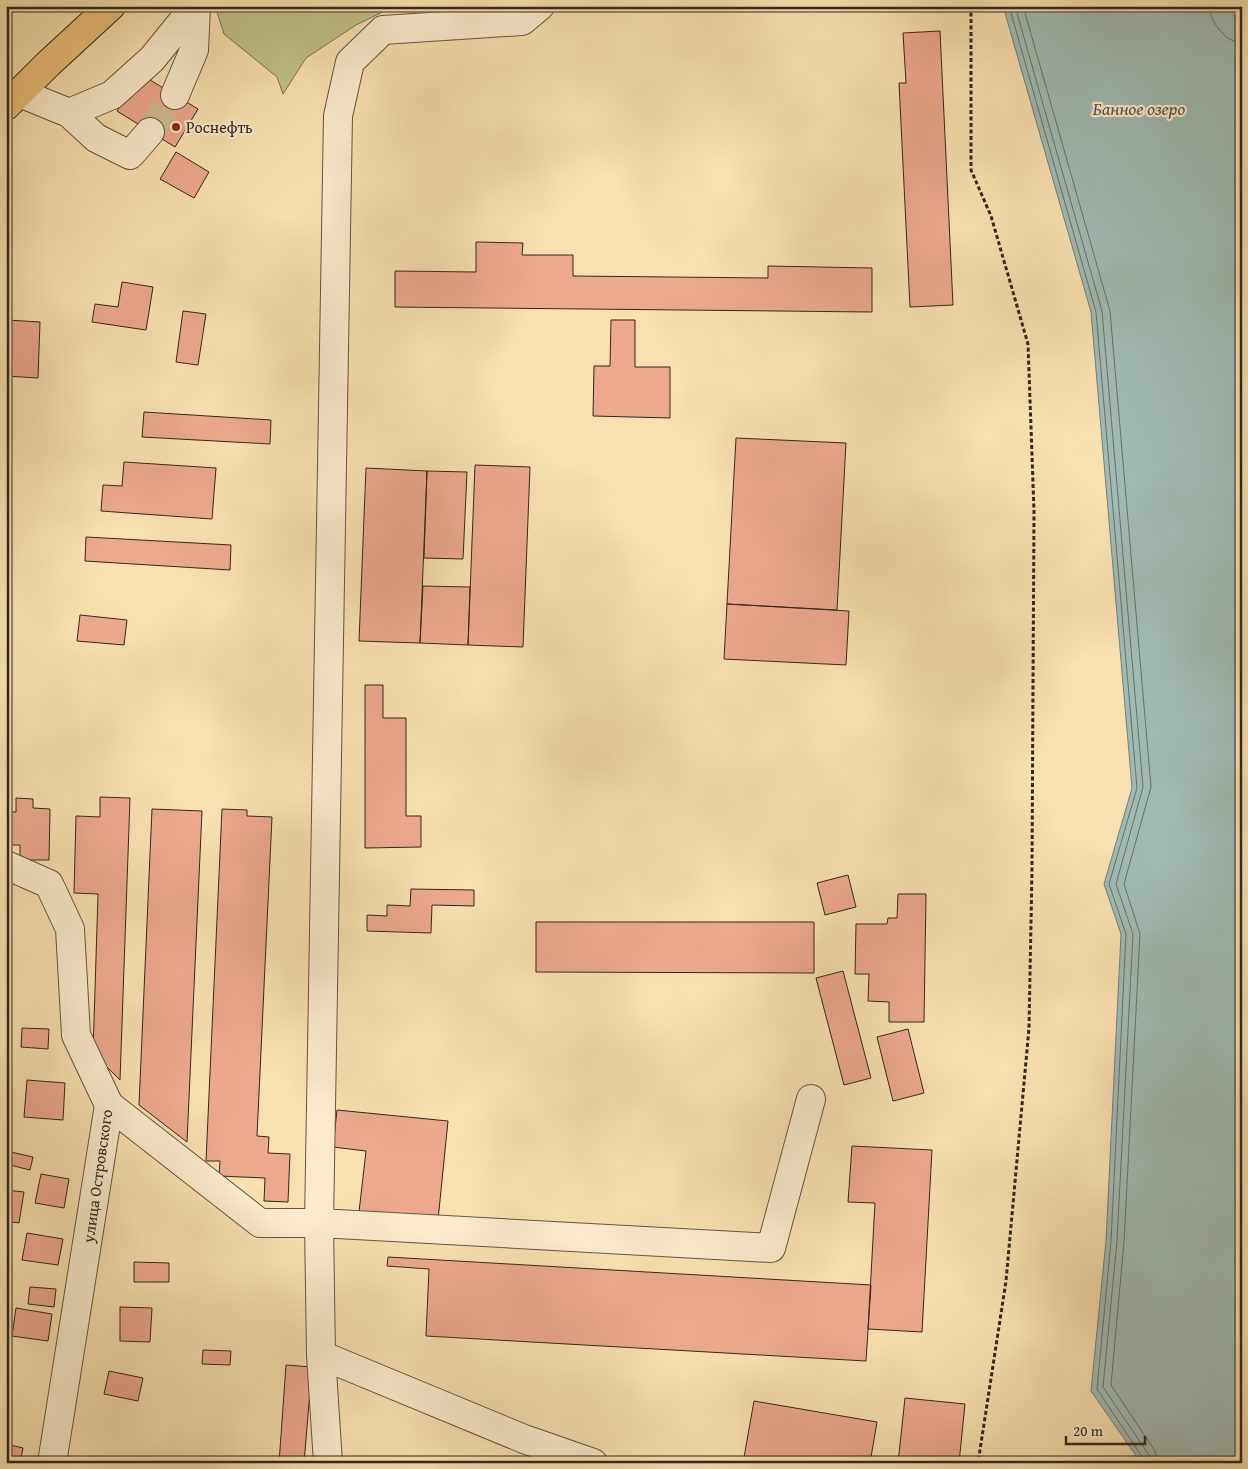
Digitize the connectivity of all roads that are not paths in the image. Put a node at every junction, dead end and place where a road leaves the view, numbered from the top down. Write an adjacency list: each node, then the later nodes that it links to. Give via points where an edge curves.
1 (111, 6): 5 (main road)
2 (195, 6): 4 (street, via 194,50); 6 (street, via 152,59 112,96)
3 (540, 6): 11 (street, via 522,21 383,30 350,62 338,116)
4 (175, 95)
5 (13, 100): 6 (street)
6 (69, 113): 7 (street, via 96,138 130,155)
7 (150, 132)
8 (6, 865): 10 (street, улица Островского, via 49,884 70,930 76,1035)
9 (811, 1099): 11 (street, via 771,1248)
10 (109, 1105): 11 (street, via 260,1223); 13 (street, улица Островского)
11 (319, 1223): 12 (street)
12 (321, 1355): 14 (street); 15 (street, via 524,1439)
13 (52, 1463)
14 (328, 1463)
15 (594, 1463)

